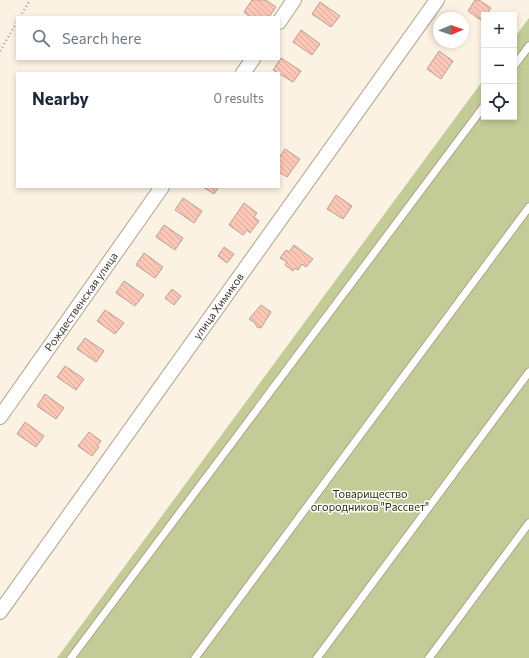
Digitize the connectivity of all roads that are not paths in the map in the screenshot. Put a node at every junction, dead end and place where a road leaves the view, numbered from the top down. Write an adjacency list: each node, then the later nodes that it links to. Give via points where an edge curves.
1 (294, 0): 3 (street)
2 (436, 0): 14 (street, улица Химиков)
3 (280, 21)
4 (529, 46): 6 (lane)
5 (252, 60): 7 (street)
6 (517, 62)
7 (244, 72)
8 (481, 110): 15 (lane)
9 (161, 188): 12 (street, Рождественская улица)
10 (529, 207): 16 (lane)
11 (529, 372): 17 (lane)
12 (0, 417)
13 (529, 523): 18 (lane)
14 (0, 612)
15 (71, 658)
16 (195, 658)
17 (317, 658)
18 (429, 658)

